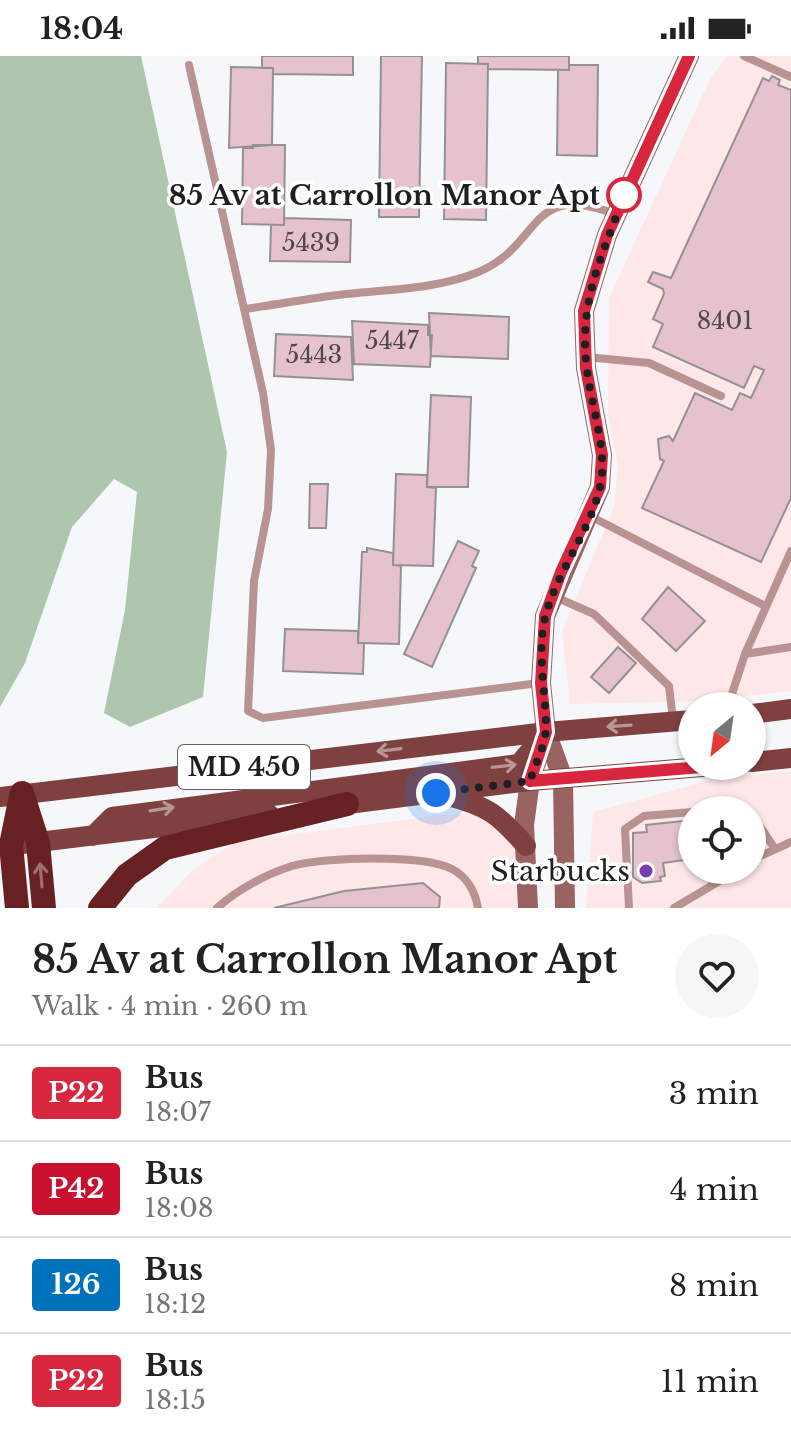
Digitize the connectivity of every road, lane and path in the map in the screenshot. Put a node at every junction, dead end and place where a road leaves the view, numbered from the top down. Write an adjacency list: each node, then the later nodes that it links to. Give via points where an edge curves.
1 (689, 56): 5 (street)
2 (744, 56): 4 (lane)
3 (189, 65): 6 (lane)
4 (791, 77)
5 (616, 215): 6 (lane, via 586,203 564,203 478,272 407,289); 7 (street, via 584,311)
6 (245, 309): 15 (lane, via 269,423 273,471 254,581 248,711 263,718)
7 (585, 357): 8 (lane, via 649,363); 9 (street, via 602,469)
8 (721, 396)
9 (589, 516): 11 (street); 12 (lane)
10 (791, 551): 12 (lane)
11 (553, 595): 15 (street, via 545,616); 17 (lane, via 594,614 669,686)
12 (765, 606): 14 (lane)
13 (791, 647): 14 (lane)
14 (745, 654): 16 (lane)
15 (541, 683): 21 (street)
16 (733, 692)
17 (678, 708)
18 (791, 709): 19 (main road)
19 (766, 712)
20 (678, 721): 21 (main road, MD 450, one-way to 21)
21 (546, 732): 25 (street); 26 (street); 28 (main road, MD 450, one-way to 28); 32 (main road, one-way to 21, via 112,817 519,764)
22 (791, 758): 23 (main road)
23 (766, 761)
24 (678, 769): 25 (main road, MD 450)
25 (563, 779): 26 (main road, MD 450); 47 (street)
26 (530, 781): 27 (main road, MD 450); 36 (street)
27 (436, 793): 29 (main road, MD 450); 36 (main road, via 500,815)
28 (11, 795): 34 (highway); 35 (highway)
29 (347, 804): 32 (main road, MD 450); 42 (highway, via 165,848 127,875)
30 (678, 813): 49 (lane, via 644,816 625,829)
31 (766, 835): 37 (lane)
32 (93, 836): 34 (main road, MD 450)
33 (791, 842): 37 (lane)
34 (38, 843): 35 (main road, MD 450); 41 (highway, one-way to 34)
35 (6, 846): 40 (highway)
36 (526, 846): 45 (street)
37 (775, 849): 38 (lane)
38 (766, 853)
39 (714, 884): 50 (lane)
40 (17, 908)
41 (44, 908)
42 (100, 908)
43 (217, 908): 44 (lane, via 279,871 339,860 429,861 451,868 472,887)
44 (478, 908)
45 (528, 908)
46 (549, 908): 47 (street)
47 (565, 908): 48 (lane)
48 (572, 908)
49 (629, 908)
50 (674, 908)

